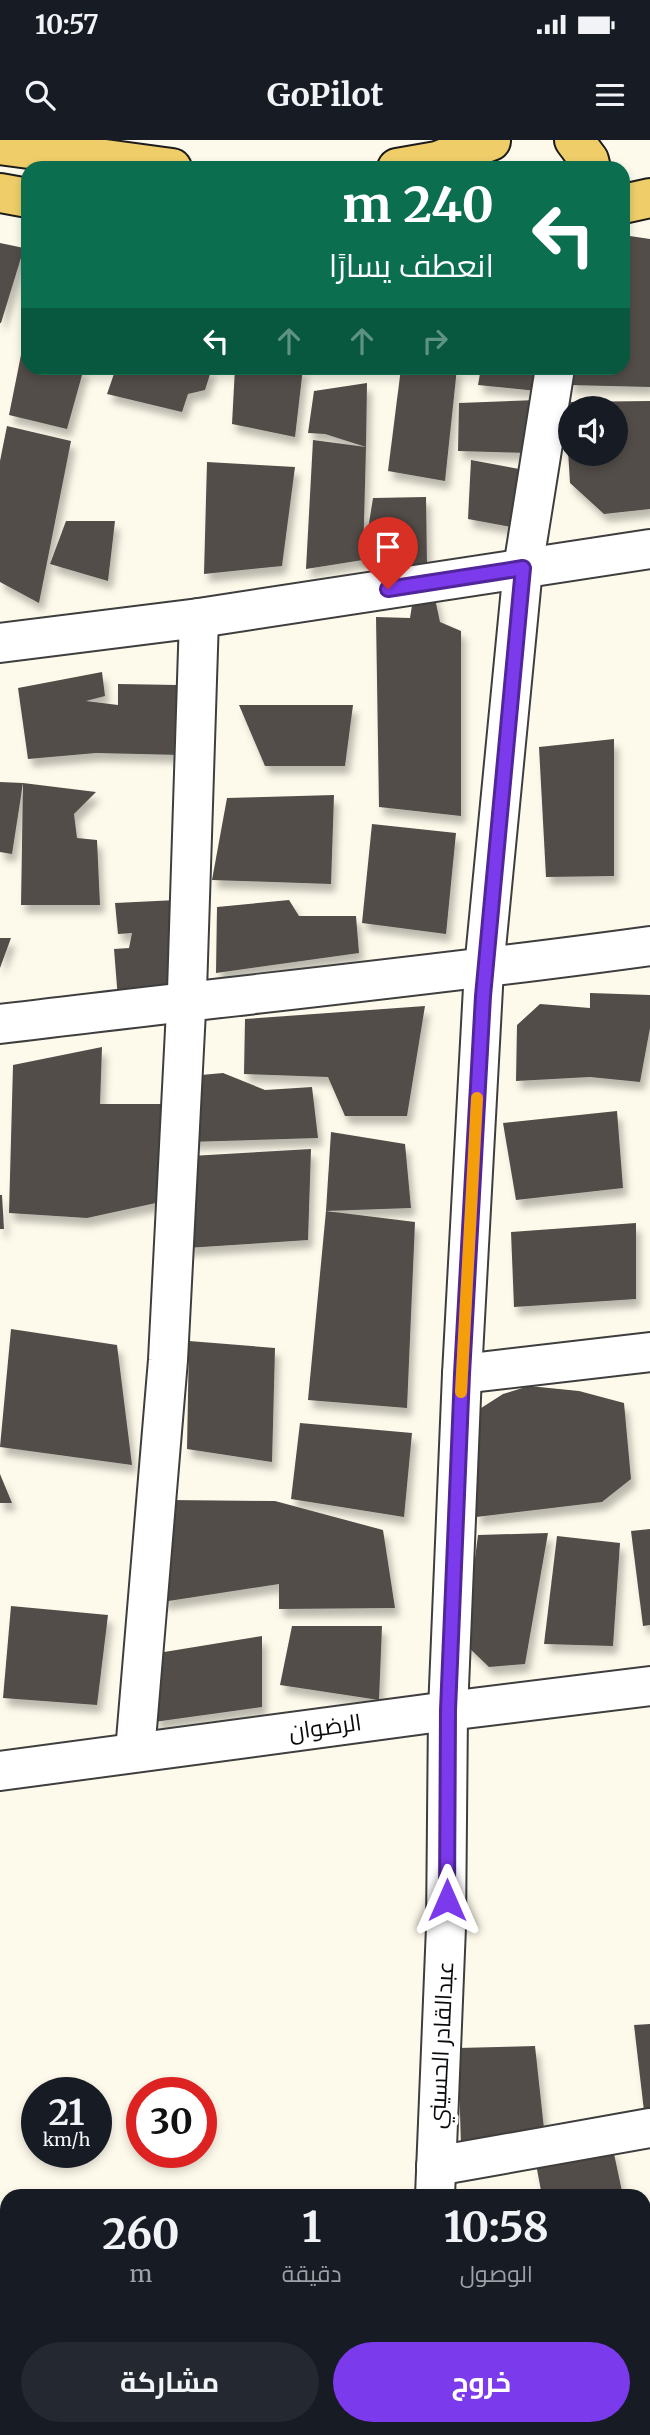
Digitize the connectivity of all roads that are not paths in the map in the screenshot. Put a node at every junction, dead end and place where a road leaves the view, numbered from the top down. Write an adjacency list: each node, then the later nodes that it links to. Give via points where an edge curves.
1 (574, 140): 6 (main road)
2 (0, 145): 4 (main road)
3 (486, 150): 5 (main road)
4 (156, 157)
5 (437, 161)
6 (589, 161)
7 (0, 193): 8 (main road)
8 (21, 197)
9 (650, 198): 10 (main road)
10 (630, 202)
11 (552, 375): 13 (street, عبدالقادر الحسيني)
12 (650, 549): 13 (street)
13 (523, 568): 14 (street); 17 (street, عبدالقادر الحسيني)
14 (199, 618): 15 (street); 18 (street)
15 (0, 643)
16 (650, 946): 17 (street)
17 (484, 969): 18 (street); 21 (street, عبدالقادر الحسيني)
18 (187, 1001): 19 (street); 24 (street, via 168,1360)
19 (0, 1024)
20 (650, 1352): 21 (street)
21 (462, 1374): 23 (street, عبدالقادر الحسيني)
22 (650, 1686): 23 (street, الرضوان)
23 (448, 1710): 24 (street, الرضوان); 27 (street, عبدالقادر الحسيني, via 446,1927)
24 (135, 1752): 25 (street, الرضوان)
25 (0, 1771)
26 (650, 2128): 27 (street)
27 (435, 2181)

